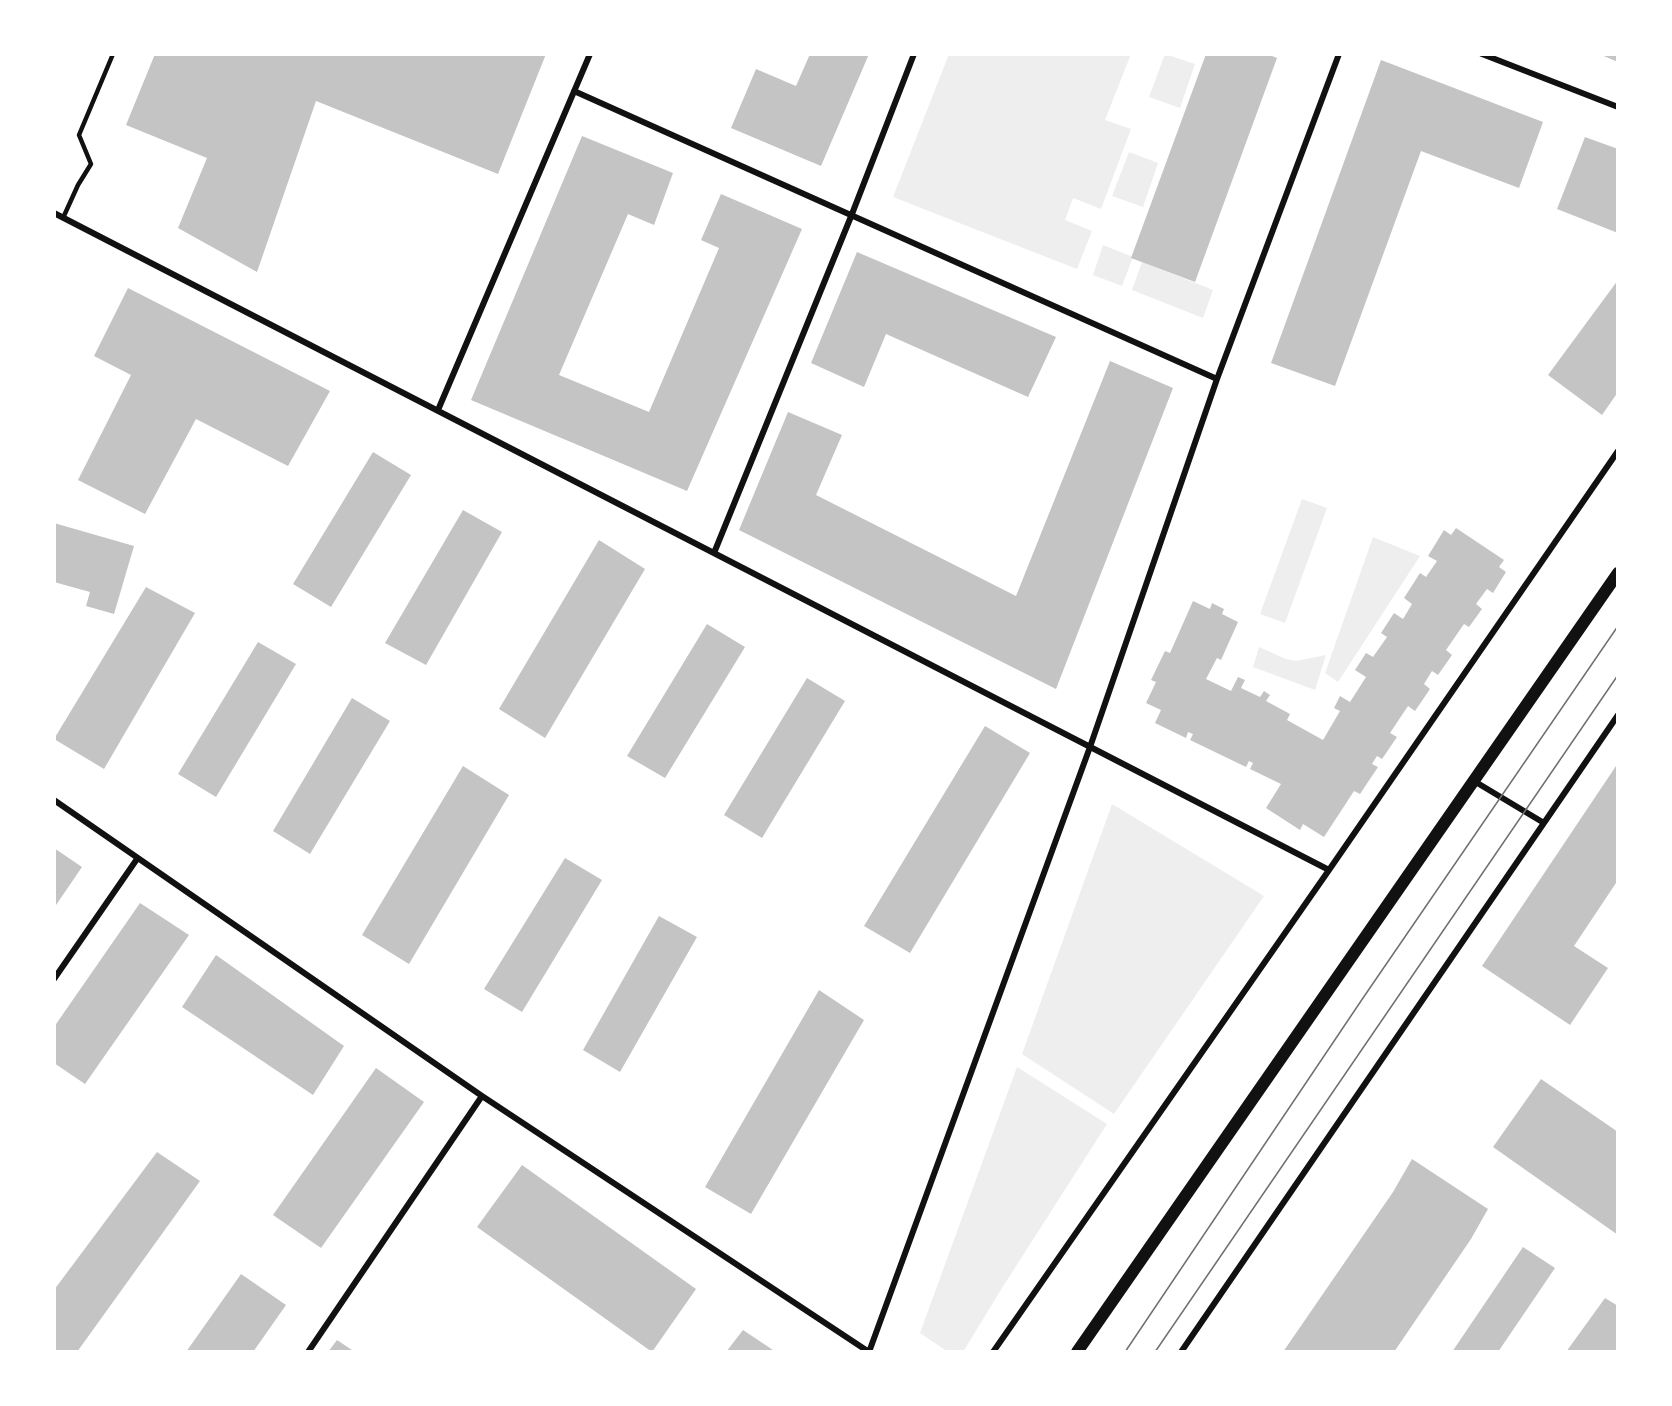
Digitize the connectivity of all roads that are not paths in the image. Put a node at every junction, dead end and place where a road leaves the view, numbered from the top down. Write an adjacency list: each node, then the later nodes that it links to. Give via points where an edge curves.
1 (113, 54): 10 (lane, via 79,135 91,164)
2 (590, 54): 6 (street)
3 (914, 54): 9 (street)
4 (1339, 54): 11 (street)
5 (1482, 54): 7 (street)
6 (574, 91): 9 (street); 12 (street)
7 (1618, 107)
8 (54, 213): 10 (street)
9 (852, 214): 11 (street); 14 (street)
10 (63, 218): 12 (street)
11 (1217, 379): 17 (street)
12 (438, 410): 14 (street)
13 (1618, 451): 22 (street)
14 (714, 553): 17 (street)
15 (1618, 573): 18 (main road)
16 (1618, 715): 20 (street)
17 (1090, 747): 22 (street); 26 (street)
18 (1474, 781): 20 (street); 28 (main road)
19 (54, 800): 21 (street)
20 (1544, 823): 29 (street)
21 (137, 859): 23 (street); 24 (street)
22 (1329, 870): 27 (street)
23 (54, 980)
24 (482, 1096): 25 (street); 26 (street)
25 (308, 1352)
26 (869, 1352)
27 (993, 1352)
28 (1077, 1352)
29 (1180, 1352)

